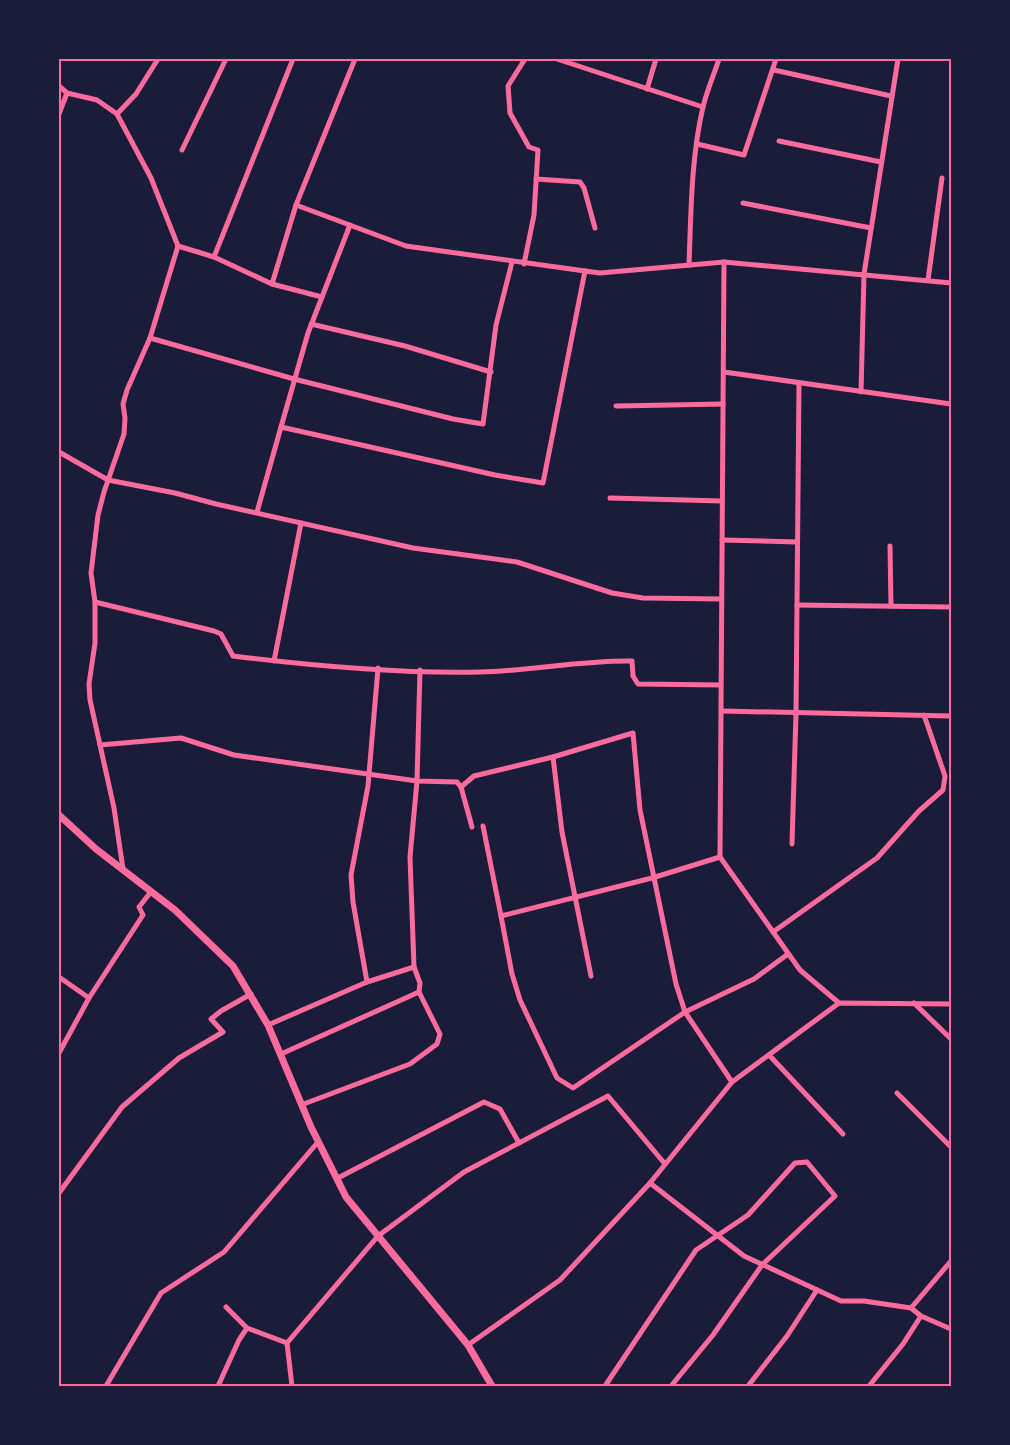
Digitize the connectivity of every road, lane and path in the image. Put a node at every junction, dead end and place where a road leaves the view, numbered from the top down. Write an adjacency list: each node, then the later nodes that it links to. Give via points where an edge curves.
1 (158, 59): 18 (street, via 136,94)
2 (226, 59): 21 (street)
3 (293, 59): 31 (street)
4 (355, 59): 26 (street)
5 (525, 59): 24 (street, via 508,86 510,113 529,147 538,150)
6 (558, 59): 13 (street)
7 (656, 59): 13 (street)
8 (719, 59): 16 (street)
9 (776, 59): 11 (street)
10 (898, 59): 15 (street)
11 (774, 70): 15 (street); 20 (street, via 744,155)
12 (59, 86): 14 (street)
13 (647, 89): 16 (street)
14 (67, 93): 17 (street); 18 (street, via 97,100)
15 (891, 96): 22 (street)
16 (703, 107): 20 (street)
17 (59, 114)
18 (117, 114): 30 (street, via 151,178)
19 (779, 141): 22 (street)
20 (697, 144): 35 (street)
21 (182, 150)
22 (881, 162): 29 (street)
23 (942, 178): 38 (street)
24 (536, 179): 28 (street, via 580,182); 34 (street, via 534,215)
25 (743, 203): 29 (street)
26 (296, 206): 27 (street); 40 (street)
27 (350, 225): 32 (street, via 406,246); 41 (street)
28 (595, 228)
29 (871, 228): 37 (street)
30 (178, 246): 31 (street); 43 (street)
31 (214, 257): 40 (street)
32 (512, 262): 34 (street); 44 (street, via 496,325)
33 (724, 262): 35 (street); 37 (street); 45 (street)
34 (524, 264): 36 (street)
35 (689, 265): 36 (street)
36 (585, 271): 52 (street, via 543,483)
37 (864, 274): 38 (street); 48 (street)
38 (928, 280): 39 (street)
39 (951, 283)
40 (272, 284): 41 (street)
41 (322, 297): 42 (street)
42 (311, 324): 44 (street, via 405,346); 46 (street)
43 (150, 338): 46 (street); 54 (street, via 126,390 124,434)
44 (491, 372): 46 (street, via 483,424)
45 (724, 372): 47 (street); 49 (street)
46 (294, 379): 52 (street)
47 (799, 384): 48 (street); 60 (street)
48 (862, 392): 50 (street)
49 (723, 404): 51 (street); 56 (street)
50 (951, 404)
51 (616, 406)
52 (281, 427): 57 (street)
53 (59, 452): 54 (street)
54 (108, 480): 57 (street); 63 (street, via 94,540 91,574)
55 (610, 498): 56 (street)
56 (722, 501): 59 (street)
57 (257, 512): 58 (street)
58 (301, 522): 62 (street, via 412,548 518,562 612,593 642,598); 67 (street)
59 (722, 540): 60 (street); 62 (street)
60 (797, 542): 64 (street)
61 (890, 546): 65 (street)
62 (721, 599): 70 (street)
63 (95, 602): 67 (street, via 214,631 221,634 233,656); 75 (street, via 95,643 89,684)
64 (797, 605): 65 (street); 72 (street)
65 (891, 606): 66 (street)
66 (951, 607)
67 (274, 661): 68 (street)
68 (378, 668): 69 (street); 77 (street)
69 (420, 670): 70 (street, via 480,672 598,661 632,662 633,676 638,684); 78 (street)
70 (721, 685): 71 (street)
71 (722, 711): 72 (street); 84 (street)
72 (796, 713): 73 (street); 83 (street)
73 (924, 715): 74 (street); 90 (street, via 945,776 943,790 919,811 877,858)
74 (951, 716)
75 (100, 745): 77 (street, via 181,738 234,755); 85 (street)
76 (553, 757): 79 (street, via 474,776); 86 (street, via 632,733 640,810); 88 (street, via 562,832)
77 (368, 774): 78 (street); 95 (street, via 351,875)
78 (417, 782): 79 (street, via 448,780 457,782); 92 (street, via 410,857)
79 (461, 787): 82 (street)
80 (59, 815): 85 (street)
81 (483, 826): 89 (street)
82 (472, 827)
83 (792, 844)
84 (720, 856): 86 (street); 90 (street)
85 (123, 869): 87 (street)
86 (652, 878): 88 (street); 102 (street)
87 (150, 892): 97 (street, via 175,910 233,966); 98 (street, via 139,907 143,915)
88 (576, 896): 89 (street); 93 (street)
89 (501, 916): 102 (street, via 520,1000 557,1078 573,1088)
90 (773, 932): 91 (street)
91 (788, 954): 99 (street, via 800,970); 102 (street, via 754,979)
92 (414, 967): 95 (street); 96 (street, via 420,983)
93 (590, 976)
94 (59, 977): 98 (street)
95 (366, 982): 103 (street)
96 (419, 992): 106 (street); 110 (street, via 440,1034 437,1044 410,1064)
97 (250, 994): 103 (street); 118 (street, via 211,1019 223,1032 179,1058 122,1107)
98 (89, 998): 105 (street)
99 (839, 1003): 100 (street); 107 (street)
100 (914, 1003): 101 (street); 104 (street)
101 (951, 1004)
102 (685, 1012): 108 (street)
103 (268, 1025): 106 (street)
104 (951, 1039)
105 (59, 1053)
106 (280, 1054): 110 (street)
107 (769, 1055): 108 (street); 111 (street)
108 (732, 1082): 115 (street)
109 (897, 1093): 114 (street)
110 (300, 1105): 112 (street)
111 (843, 1134)
112 (318, 1142): 116 (street); 131 (street, via 224,1252 161,1293)
113 (519, 1144): 115 (street, via 608,1096); 116 (street, via 500,1109 484,1102); 119 (street, via 464,1172)
114 (951, 1147)
115 (665, 1164): 117 (street)
116 (336, 1179): 119 (street, via 346,1197)
117 (650, 1183): 120 (street); 130 (street, via 560,1280)
118 (59, 1193)
119 (378, 1236): 129 (street); 130 (street)
120 (717, 1236): 122 (street); 122 (street, via 748,1215 795,1162 807,1162 835,1196); 135 (street, via 696,1250)
121 (951, 1261): 125 (street)
122 (762, 1265): 123 (street); 136 (street, via 713,1335)
123 (817, 1290): 125 (street, via 841,1301); 137 (street)
124 (226, 1307): 127 (street)
125 (911, 1308): 126 (street)
126 (921, 1316): 128 (street); 138 (street)
127 (247, 1328): 129 (street); 132 (street)
128 (951, 1329)
129 (287, 1343): 133 (street)
130 (468, 1345): 134 (street)
131 (106, 1386)
132 (218, 1386)
133 (292, 1386)
134 (492, 1386)
135 (605, 1386)
136 (671, 1386)
137 (748, 1386)
138 (869, 1386)

